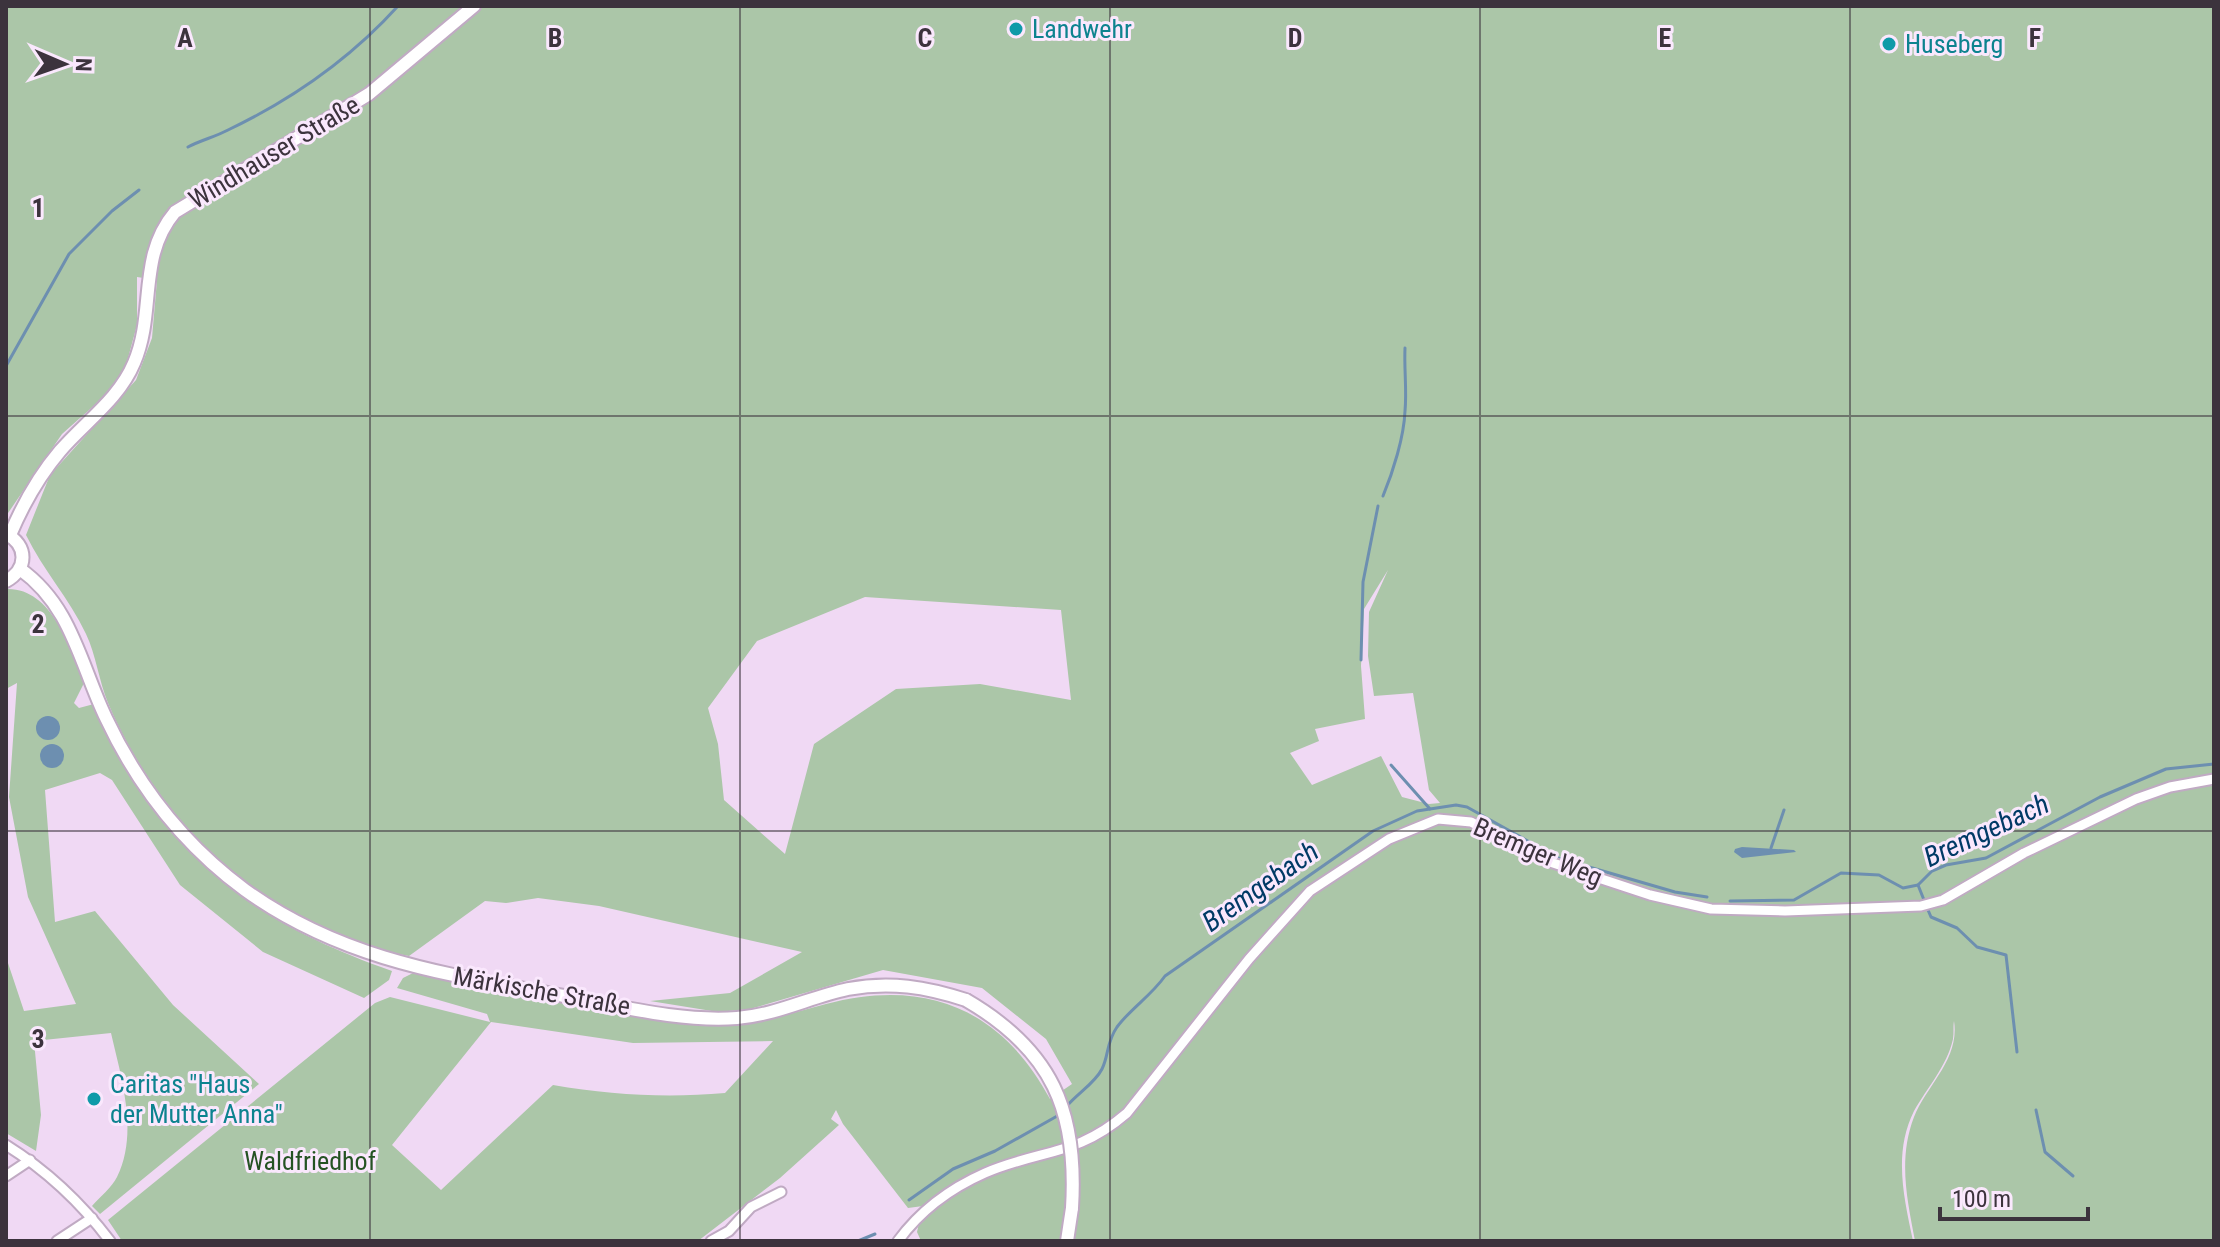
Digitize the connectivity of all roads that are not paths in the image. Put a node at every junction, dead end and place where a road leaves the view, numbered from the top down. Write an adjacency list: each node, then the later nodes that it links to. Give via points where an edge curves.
1 (474, 6): 2 (main road, Windhauser Straße, via 369,94 170,218 151,255 134,364 114,395 43,473)
2 (8, 534): 3 (main road, Windhauser Straße, via 21,547)
3 (20, 569): 4 (main road); 15 (main road, Märkische Straße, bridge, via 47,590 63,612 120,746 174,825 247,891 333,941 410,968 709,1019 762,1015 877,985 923,986 966,1000 1001,1020 1051,1079 1072,1138 1075,1163)
4 (6, 581)
5 (2214, 779): 14 (street, Bremger Weg, via 2136,799 2024,853 1943,900 1921,906 1711,909 1544,860 1471,822 1438,819 1389,839 1310,891 1127,1113 1108,1129 1053,1155 986,1173 918,1214)
6 (6, 1145): 7 (street)
7 (30, 1160): 8 (street); 10 (street)
8 (6, 1176)
9 (781, 1192): 13 (street, via 751,1207 729,1231)
10 (92, 1218): 11 (street); 12 (street)
11 (57, 1241)
12 (110, 1241)
13 (711, 1241)
14 (898, 1241)
15 (1067, 1241)

